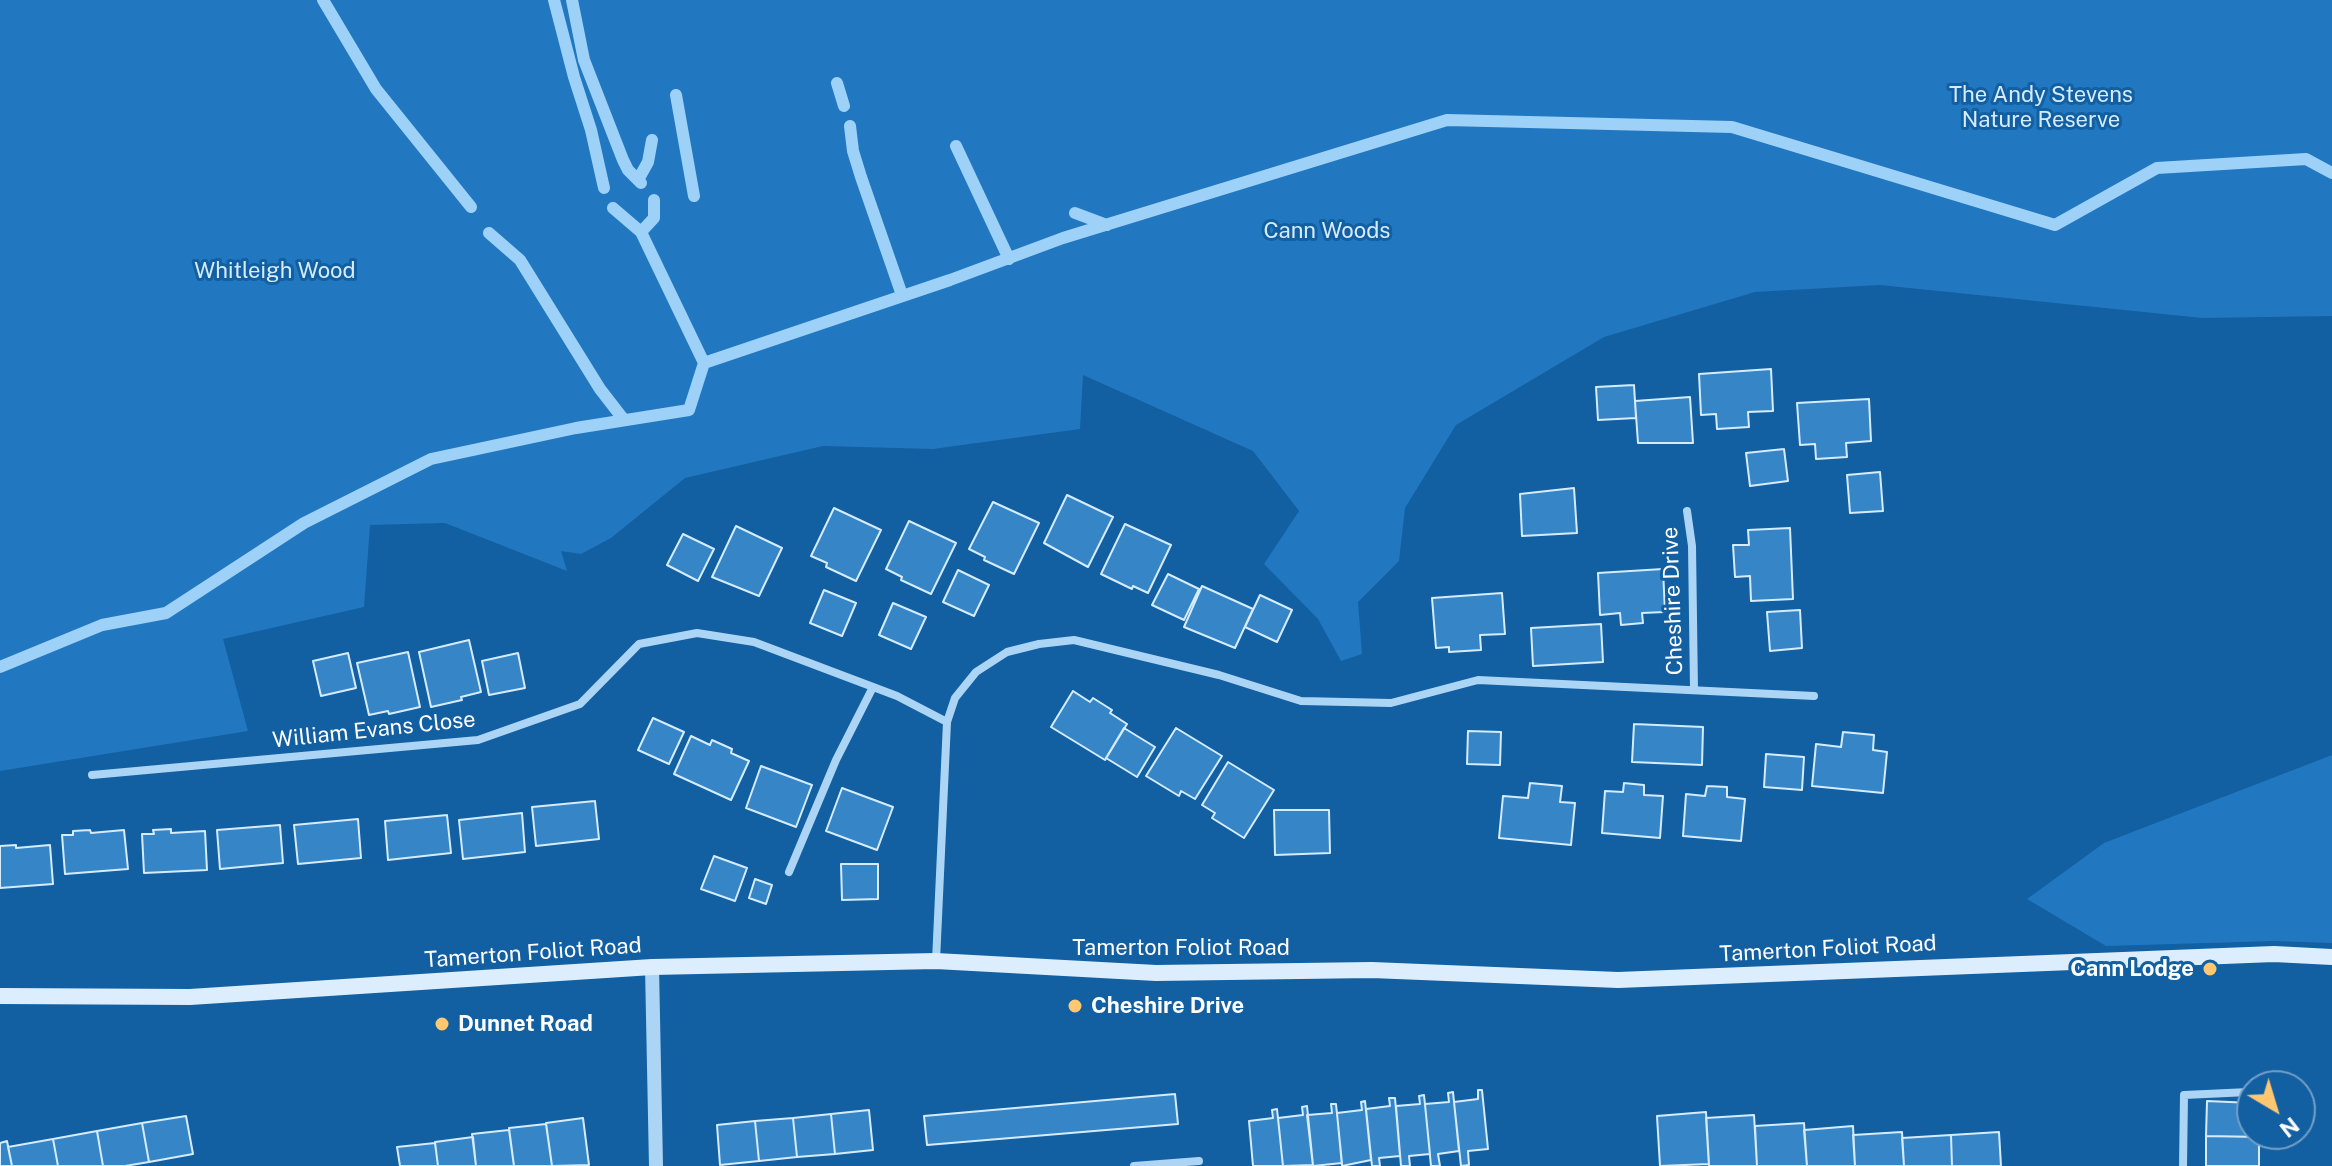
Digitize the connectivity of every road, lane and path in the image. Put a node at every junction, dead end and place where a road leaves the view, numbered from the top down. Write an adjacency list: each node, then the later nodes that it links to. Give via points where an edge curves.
1 (1687, 511): 3 (street, Cheshire Drive)
2 (873, 687): 5 (street, William Evans Close); 6 (street, William Evans Close, via 754,642 697,633 639,644 580,704 478,740); 7 (street)
3 (1694, 690): 4 (street, Cheshire Drive); 5 (street, Cheshire Drive, via 1478,680 1391,703 1301,701 1074,640 1039,644 996,659 976,672 955,698)
4 (1814, 696)
5 (947, 722): 9 (street, Cheshire Drive)
6 (92, 775)
7 (789, 872)
8 (2332, 957): 9 (main road, Tamerton Foliot Road, via 2274,954 1618,980 1372,970 1156,973)
9 (936, 961): 10 (main road, Tamerton Foliot Road)
10 (652, 967): 11 (main road, Tamerton Foliot Road, via 190,997); 16 (street)
11 (31, 995): 12 (main road, Tamerton Foliot Road); 13 (main road, Tamerton Foliot Road)
12 (0, 996)
13 (0, 1003)
14 (2236, 1093): 18 (street, via 2184,1095)
15 (1199, 1161): 17 (street)
16 (656, 1166)
17 (1134, 1166)
18 (2183, 1166)

